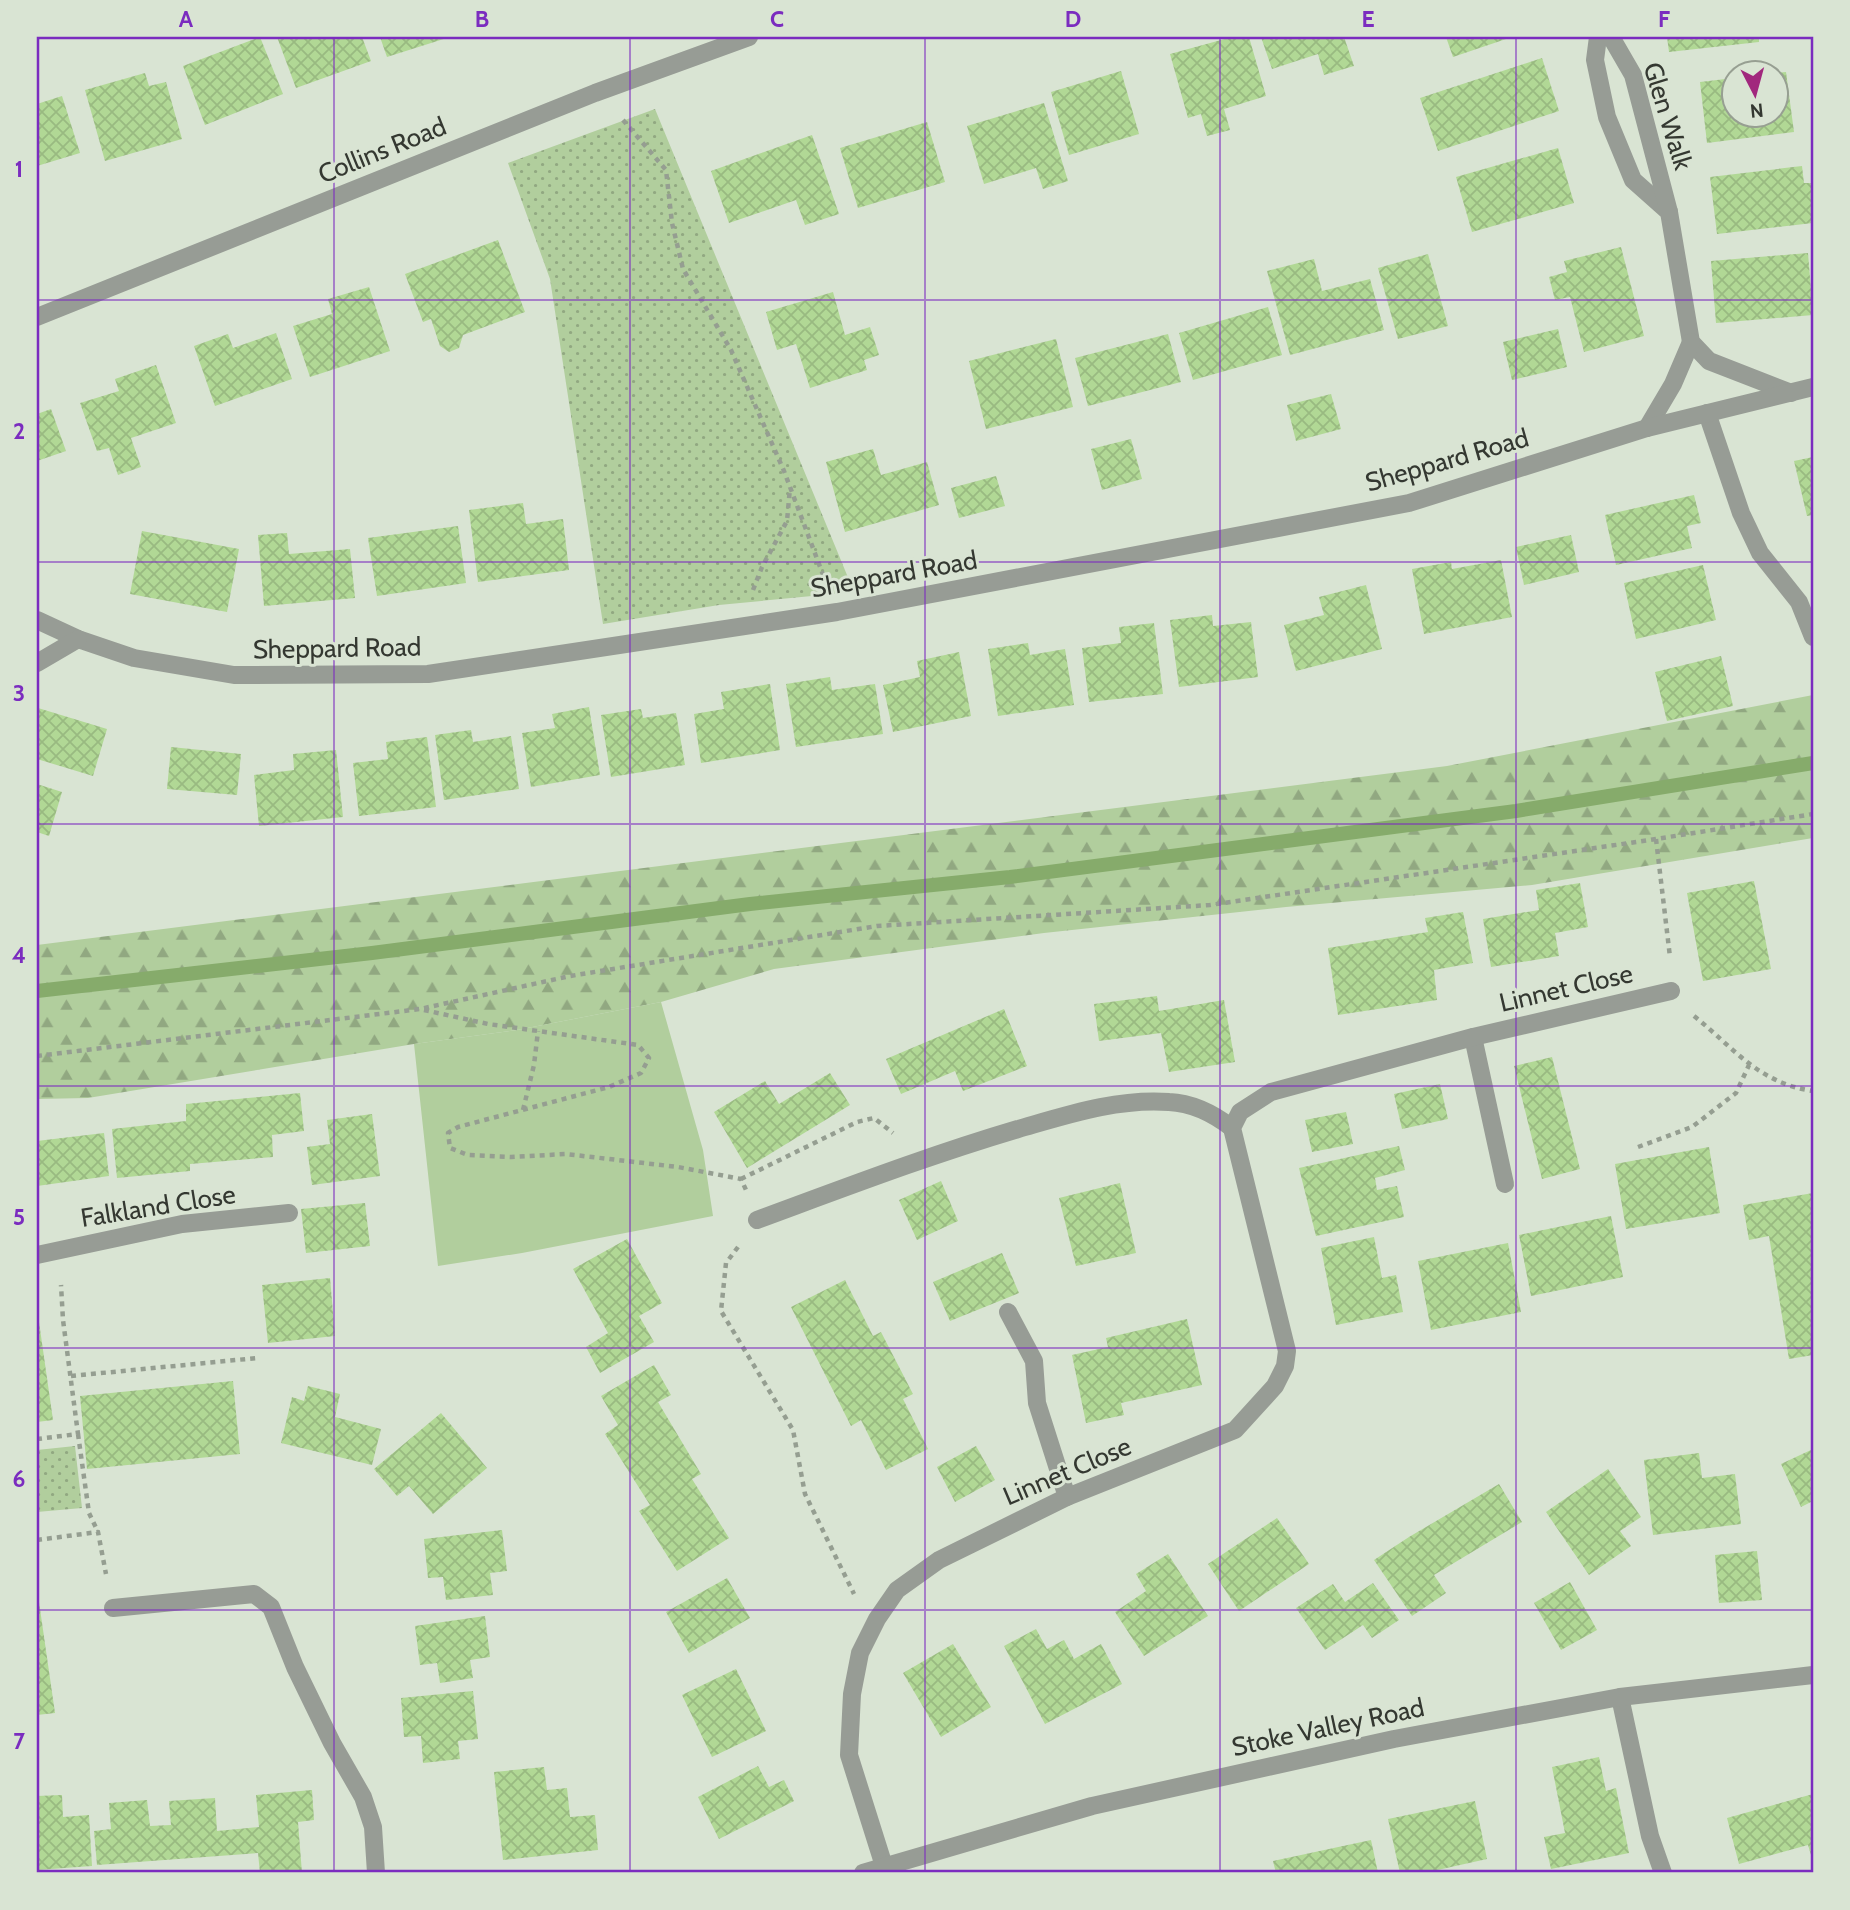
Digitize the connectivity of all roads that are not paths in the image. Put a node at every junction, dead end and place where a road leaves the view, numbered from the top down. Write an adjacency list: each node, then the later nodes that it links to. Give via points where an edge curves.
1 (749, 37): 5 (street, Collins Road, via 595,93)
2 (1598, 37): 4 (street, Glen Walk, via 1595,60 1607,117 1633,180)
3 (1611, 37): 4 (street, Glen Walk, via 1633,75)
4 (1670, 212): 6 (street, Glen Walk)
5 (37, 317)
6 (1691, 342): 8 (street, via 1709,360); 10 (street)
7 (1813, 387): 8 (street, Sheppard Road)
8 (1791, 393): 9 (street, Sheppard Road)
9 (1707, 413): 10 (street, Sheppard Road); 12 (street, via 1745,523 1760,552 1799,602)
10 (1647, 428): 13 (street, Sheppard Road, via 1409,503 836,612 428,674 234,675 134,658)
11 (37, 620): 13 (street, Sheppard Road)
12 (1813, 637)
13 (78, 639): 14 (street)
14 (37, 663)
15 (1671, 991): 16 (street, Linnet Close)
16 (1473, 1037): 17 (street, Linnet Close, via 1272,1092 1240,1112); 18 (street, Linnet Close)
17 (1232, 1128): 20 (street, via 1214,1114 1186,1105 1118,1103 924,1159); 23 (street, Linnet Close, via 1287,1352 1285,1366 1275,1386 1235,1430)
18 (1505, 1184)
19 (289, 1213): 21 (street, Falkland Close, via 182,1224)
20 (757, 1220)
21 (37, 1255)
22 (1008, 1312): 23 (street, via 1034,1361 1037,1403)
23 (1067, 1497): 27 (street, Linnet Close, via 939,1560 897,1590 871,1630 860,1653 852,1694 849,1755)
24 (113, 1608): 28 (street, via 254,1594 271,1607 295,1667 363,1797 373,1827)
25 (1813, 1675): 26 (street, Stoke Valley Road)
26 (1620, 1697): 27 (street, Stoke Valley Road, via 1198,1781); 30 (street, via 1650,1836)
27 (884, 1866): 29 (street, Stoke Valley Road)
28 (376, 1873)
29 (863, 1873)
30 (1663, 1873)

